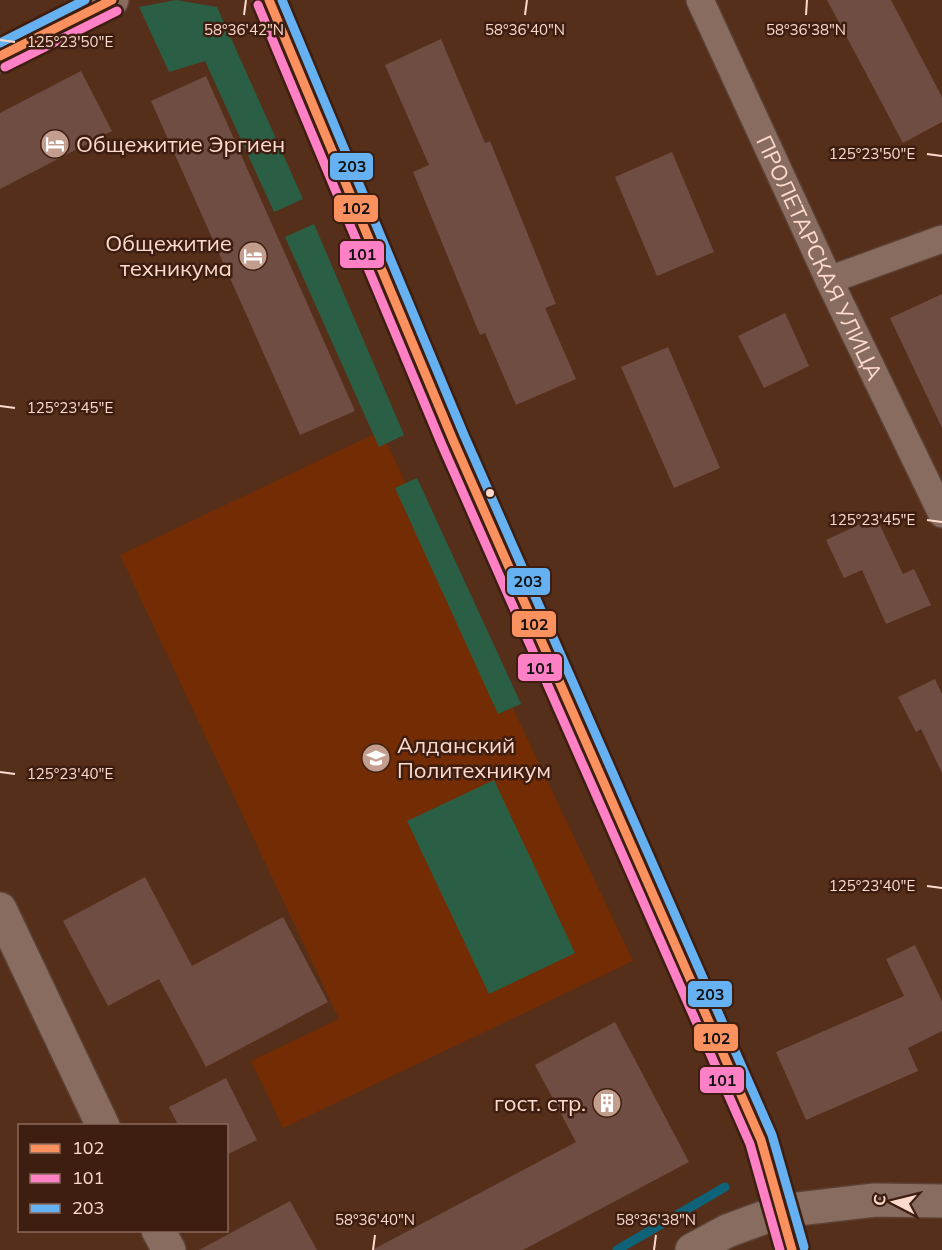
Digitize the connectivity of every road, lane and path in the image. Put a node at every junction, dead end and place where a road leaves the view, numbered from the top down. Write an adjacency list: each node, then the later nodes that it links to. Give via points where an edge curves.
1 (112, 0): 4 (main road)
2 (269, 0): 11 (main road, via 453,440 761,1140)
3 (700, 0): 6 (street, ПРОЛЕТАРСКАЯ УЛИЦА)
4 (0, 56)
5 (942, 239): 6 (street)
6 (829, 280): 7 (street, ПРОЛЕТАРСКАЯ УЛИЦА)
7 (942, 514)
8 (0, 909): 9 (main road)
9 (103, 1124)
10 (942, 1201): 11 (main road, via 875,1200)
11 (781, 1211): 14 (main road, via 727,1231); 15 (main road)
12 (159, 1232): 13 (main road)
13 (169, 1250)
14 (692, 1250)
15 (792, 1250)

